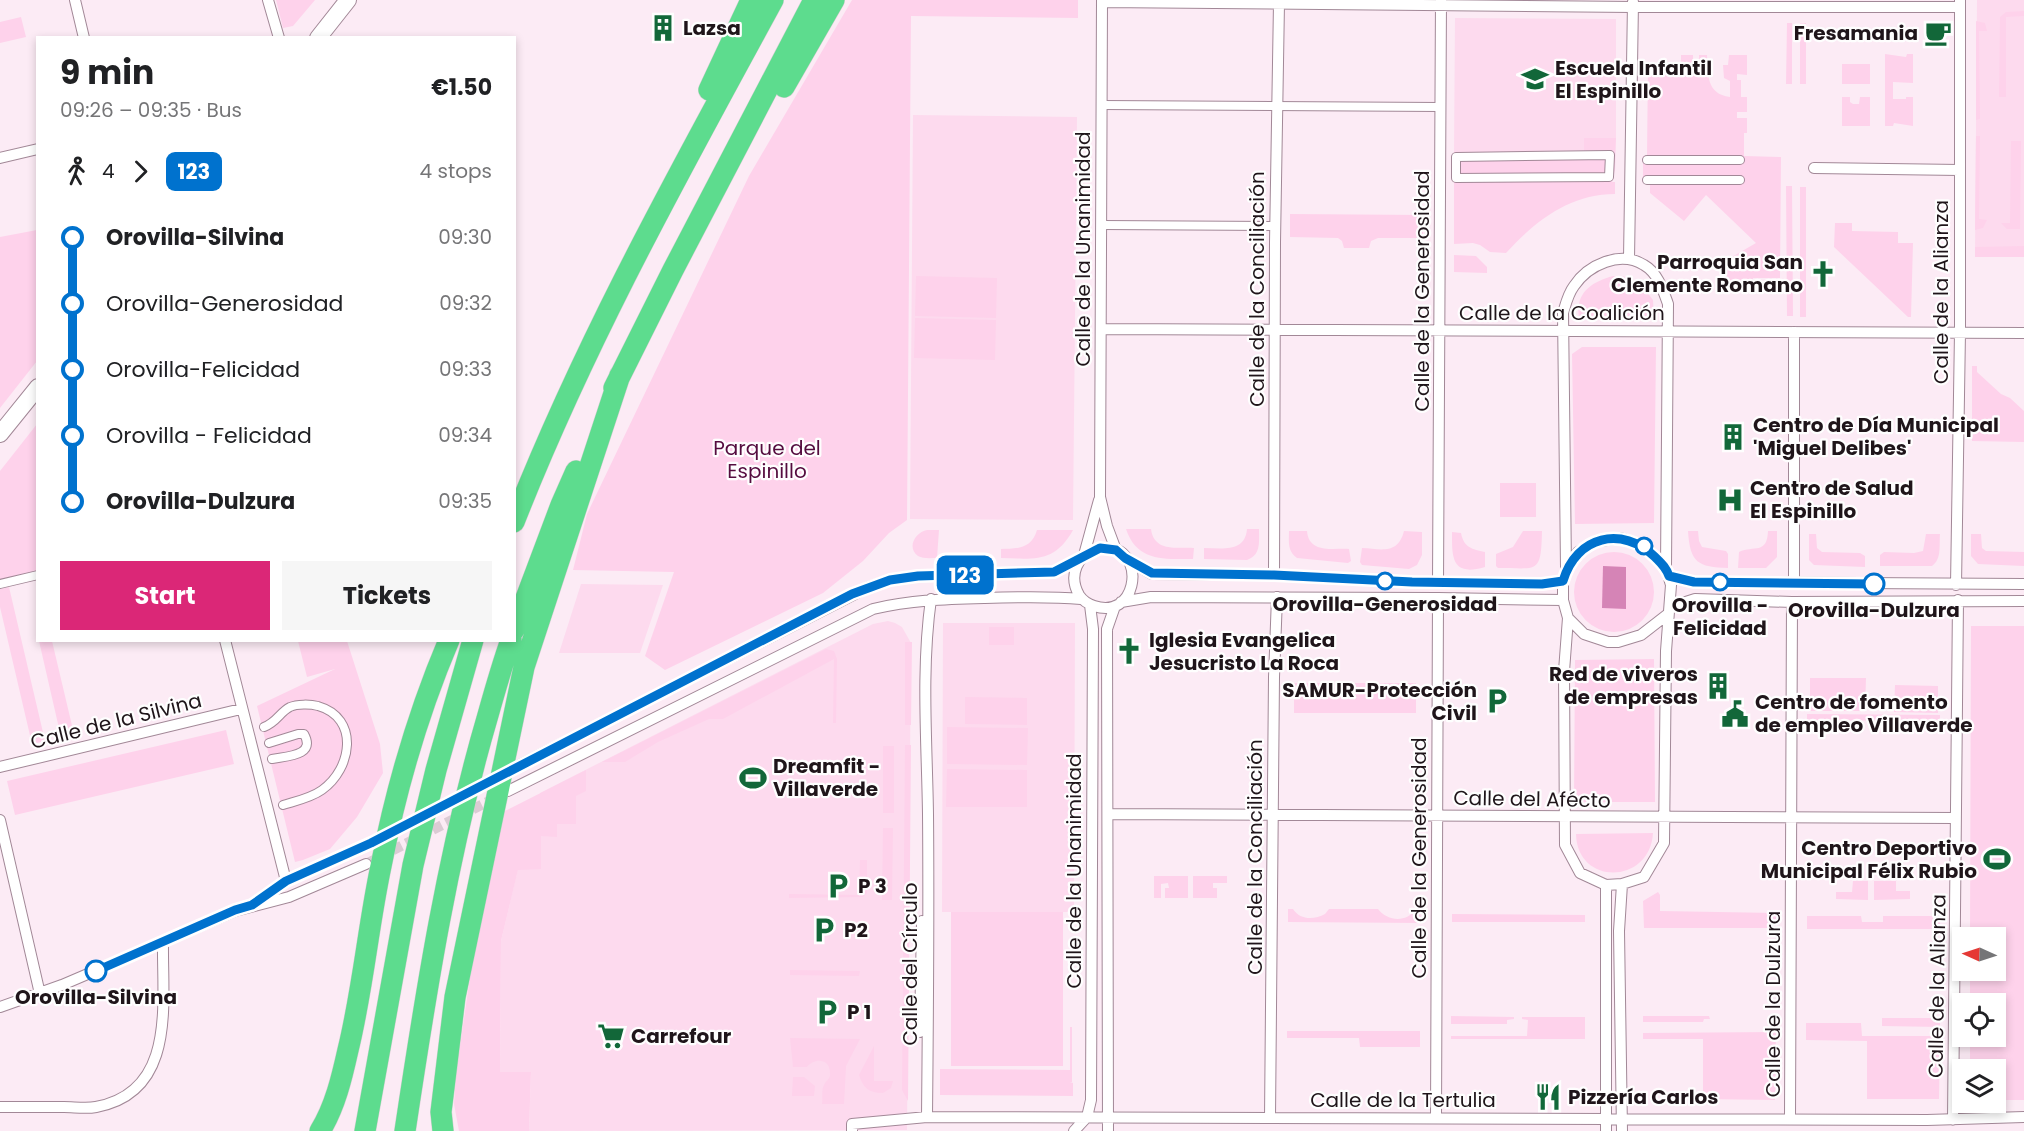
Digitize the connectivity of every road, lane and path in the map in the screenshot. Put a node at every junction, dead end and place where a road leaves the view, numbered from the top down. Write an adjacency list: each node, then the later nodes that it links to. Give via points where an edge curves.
1 (75, 0): 13 (street)
2 (268, 0): 14 (street)
3 (348, 0): 15 (main road)
4 (751, 0): 28 (highway, via 682,147)
5 (773, 0): 28 (highway)
6 (814, 0): 32 (highway)
7 (834, 0): 32 (highway)
8 (1102, 1): 10 (street); 16 (street, Calle de la Unanimidad)
9 (1441, 2): 10 (street); 11 (street); 18 (street, Calle de la Generosidad)
10 (1279, 3): 17 (street, Calle de la Conciliación)
11 (1633, 4): 12 (street); 31 (street)
12 (1960, 4): 25 (street, Calle de la Alianza)
13 (84, 36)
14 (278, 36)
15 (320, 36)
16 (1102, 105): 17 (street); 29 (street, Calle de la Unanimidad)
17 (1276, 106): 18 (street); 30 (street, Calle de la Conciliación)
18 (1441, 107): 35 (street, Calle de la Generosidad)
19 (36, 149): 20 (street)
20 (0, 158)
21 (1647, 160): 22 (street)
22 (1740, 160)
23 (1815, 168): 25 (street)
24 (1612, 170): 24 (street, via 1610,155 1456,157 1455,168 1456,177 1610,177)
25 (1960, 170): 40 (street, Calle de la Alianza)
26 (1647, 180): 27 (street)
27 (1740, 180)
28 (660, 206): 36 (highway)
29 (1101, 225): 30 (street); 33 (street, Calle de la Unanimidad)
30 (1275, 226): 34 (street, Calle de la Conciliación)
31 (1629, 259): 37 (street, via 1610,260 1585,273 1566,303); 38 (street, via 1645,265 1659,280 1668,304)
32 (673, 270): 42 (highway)
33 (1101, 329): 34 (street, Calle de la Coalición); 46 (street, Calle de la Unanimidad)
34 (1275, 329): 35 (street, Calle de la Coalición); 54 (street, Calle de la Conciliación)
35 (1440, 330): 37 (street, Calle de la Coalición); 56 (street, Calle de la Generosidad)
36 (598, 331): 45 (highway, via 547,416); 47 (highway)
37 (1564, 331): 38 (street, Calle de la Coalición); 51 (street)
38 (1668, 331): 39 (street, Calle de la Coalición); 52 (street)
39 (1794, 332): 40 (street, Calle de la Coalición); 57 (street)
40 (1960, 332): 41 (street, Calle de la Coalición); 60 (street, Calle de la Alianza)
41 (2024, 333)
42 (620, 375): 72 (highway, via 561,505); 120 (highway, via 524,667 455,997 441,1112)
43 (36, 389): 44 (main road)
44 (0, 434)
45 (516, 480)
46 (1100, 497): 48 (street, Calle de la Unanimidad); 49 (street, Calle de la Unanimidad)
47 (516, 517)
48 (1116, 550): 49 (street, via 1100,548); 50 (street)
49 (1082, 557): 67 (street, via 1073,576 1074,586); 82 (street, via 1054,572 918,576 867,588)
50 (1125, 558): 54 (street, via 1152,573); 69 (street, via 1133,581 1129,595)
51 (1566, 569): 52 (street, via 1578,552 1594,542 1620,538 1644,546); 55 (street)
52 (1668, 572): 57 (street, via 1694,582); 70 (street)
53 (36, 575): 58 (street)
54 (1274, 575): 56 (street)
55 (1563, 581): 56 (street); 64 (street)
56 (1438, 583)
57 (1794, 583): 60 (street)
58 (0, 584)
59 (2024, 584): 60 (street)
60 (1956, 585)
61 (1277, 597): 62 (street); 69 (street, via 1151,597); 87 (street, Calle de la Conciliación)
62 (1438, 598): 64 (street); 88 (street, Calle de la Generosidad)
63 (931, 600): 67 (street, via 1054,596); 83 (street, via 873,609 845,621); 85 (street, Calle del Círculo, via 926,631)
64 (1563, 600): 71 (street)
65 (1958, 600): 66 (street); 68 (street); 92 (street, Calle de la Alianza)
66 (2024, 601)
67 (1086, 602): 69 (street, via 1101,608); 106 (street, Calle de la Unanimidad, via 1093,629 1091,1100)
68 (1792, 602): 70 (street, via 1695,599); 91 (street, Calle de la Dulzura)
69 (1118, 604): 86 (street, Calle de la Unanimidad, via 1107,629)
70 (1669, 610): 71 (street, via 1641,635 1618,642 1584,634); 90 (street)
71 (1568, 618): 89 (street)
72 (516, 625)
73 (225, 642): 77 (street)
74 (448, 642): 117 (highway, via 404,764 380,867 358,1011 341,1080)
75 (472, 642): 118 (highway, via 413,865)
76 (510, 642): 119 (highway, via 451,856)
77 (241, 709): 81 (street, Calle de la Silvina); 96 (street)
78 (264, 727): 84 (street, via 290,707 314,705 335,714 346,730 344,759 328,786)
79 (269, 743): 80 (street, via 298,734 304,734 307,740 304,752)
80 (272, 759)
81 (0, 767)
82 (512, 769)
83 (508, 791)
84 (283, 805)
85 (928, 811): 103 (street, Calle del Círculo); 105 (street, Calle del Círculo)
86 (1108, 814): 87 (street, Calle del Afécto); 107 (street, Calle de la Unanimidad)
87 (1274, 815): 88 (street, Calle del Afécto); 108 (street, Calle de la Conciliación)
88 (1437, 816): 89 (street, Calle del Afécto); 109 (street, Calle de la Generosidad)
89 (1564, 818): 90 (street, Calle del Afécto); 98 (street, via 1565,845 1580,873)
90 (1666, 818): 91 (street, Calle del Afécto); 97 (street, via 1664,843 1644,877)
91 (1792, 818): 92 (street, Calle del Afécto); 112 (street, Calle de la Dulzura)
92 (1956, 818): 113 (street, Calle de la Alianza)
93 (0, 820): 101 (street)
94 (371, 843): 96 (street)
95 (366, 864): 99 (street, via 289,897)
96 (286, 881): 99 (street)
97 (1622, 884): 98 (street); 111 (street)
98 (1606, 885): 114 (street)
99 (252, 905): 100 (street)
100 (163, 943): 101 (street); 104 (street, via 162,1040 154,1064 137,1086 110,1103 94,1107)
101 (40, 994): 102 (street)
102 (0, 1007)
103 (920, 1032)
104 (0, 1107)
105 (927, 1117): 106 (street, Calle de la Tertulia); 116 (street, Calle de la Tertulia)
106 (1087, 1117): 107 (street, Calle de la Tertulia); 121 (street)
107 (1108, 1117): 108 (street, Calle de la Tertulia); 122 (street, Calle de la Unanimidad)
108 (1270, 1118): 109 (street, Calle de la Tertulia)
109 (1436, 1118): 114 (street, Calle de la Tertulia)
110 (2024, 1118): 113 (street, Calle de la Tertulia)
111 (1620, 1119): 112 (street, Calle de la Tertulia); 114 (street, Calle de la Tertulia); 123 (street)
112 (1791, 1119): 113 (street, Calle de la Tertulia)
113 (1953, 1120): 115 (street, Calle de la Tertulia)
114 (1606, 1125)
115 (2024, 1125)
116 (852, 1127)
117 (320, 1131)
118 (365, 1131)
119 (405, 1131)
120 (443, 1131)
121 (1074, 1131)
122 (1108, 1131)
123 (1622, 1131)

